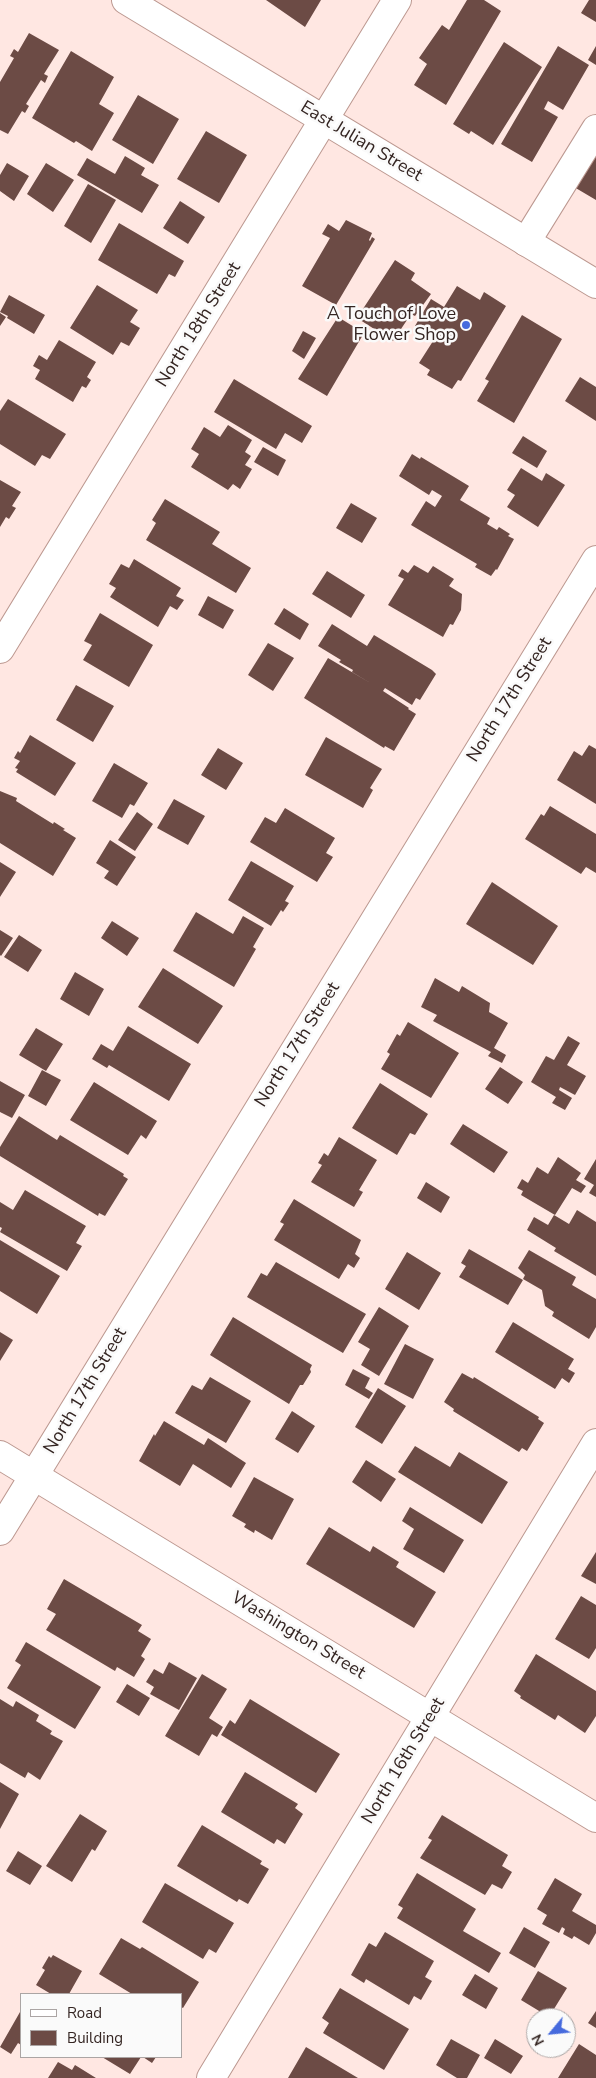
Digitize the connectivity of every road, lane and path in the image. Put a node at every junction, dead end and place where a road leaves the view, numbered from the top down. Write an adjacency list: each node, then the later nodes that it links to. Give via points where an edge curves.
1 (126, 0): 3 (street, East Julian Street)
2 (397, 0): 3 (street, North 18th Street)
3 (324, 120): 5 (street, East Julian Street); 8 (street, North 18th Street)
4 (596, 129): 5 (street)
5 (526, 242): 6 (street, East Julian Street)
6 (596, 284)
7 (596, 560): 11 (street, North 17th Street)
8 (0, 649)
9 (596, 1442): 13 (street, North 16th Street)
10 (0, 1455): 11 (street, Washington Street)
11 (34, 1475): 12 (street, North 17th Street); 13 (street, Washington Street)
12 (0, 1531)
13 (430, 1717): 14 (street, Washington Street); 15 (street, North 16th Street)
14 (596, 1818)
15 (211, 2078)

